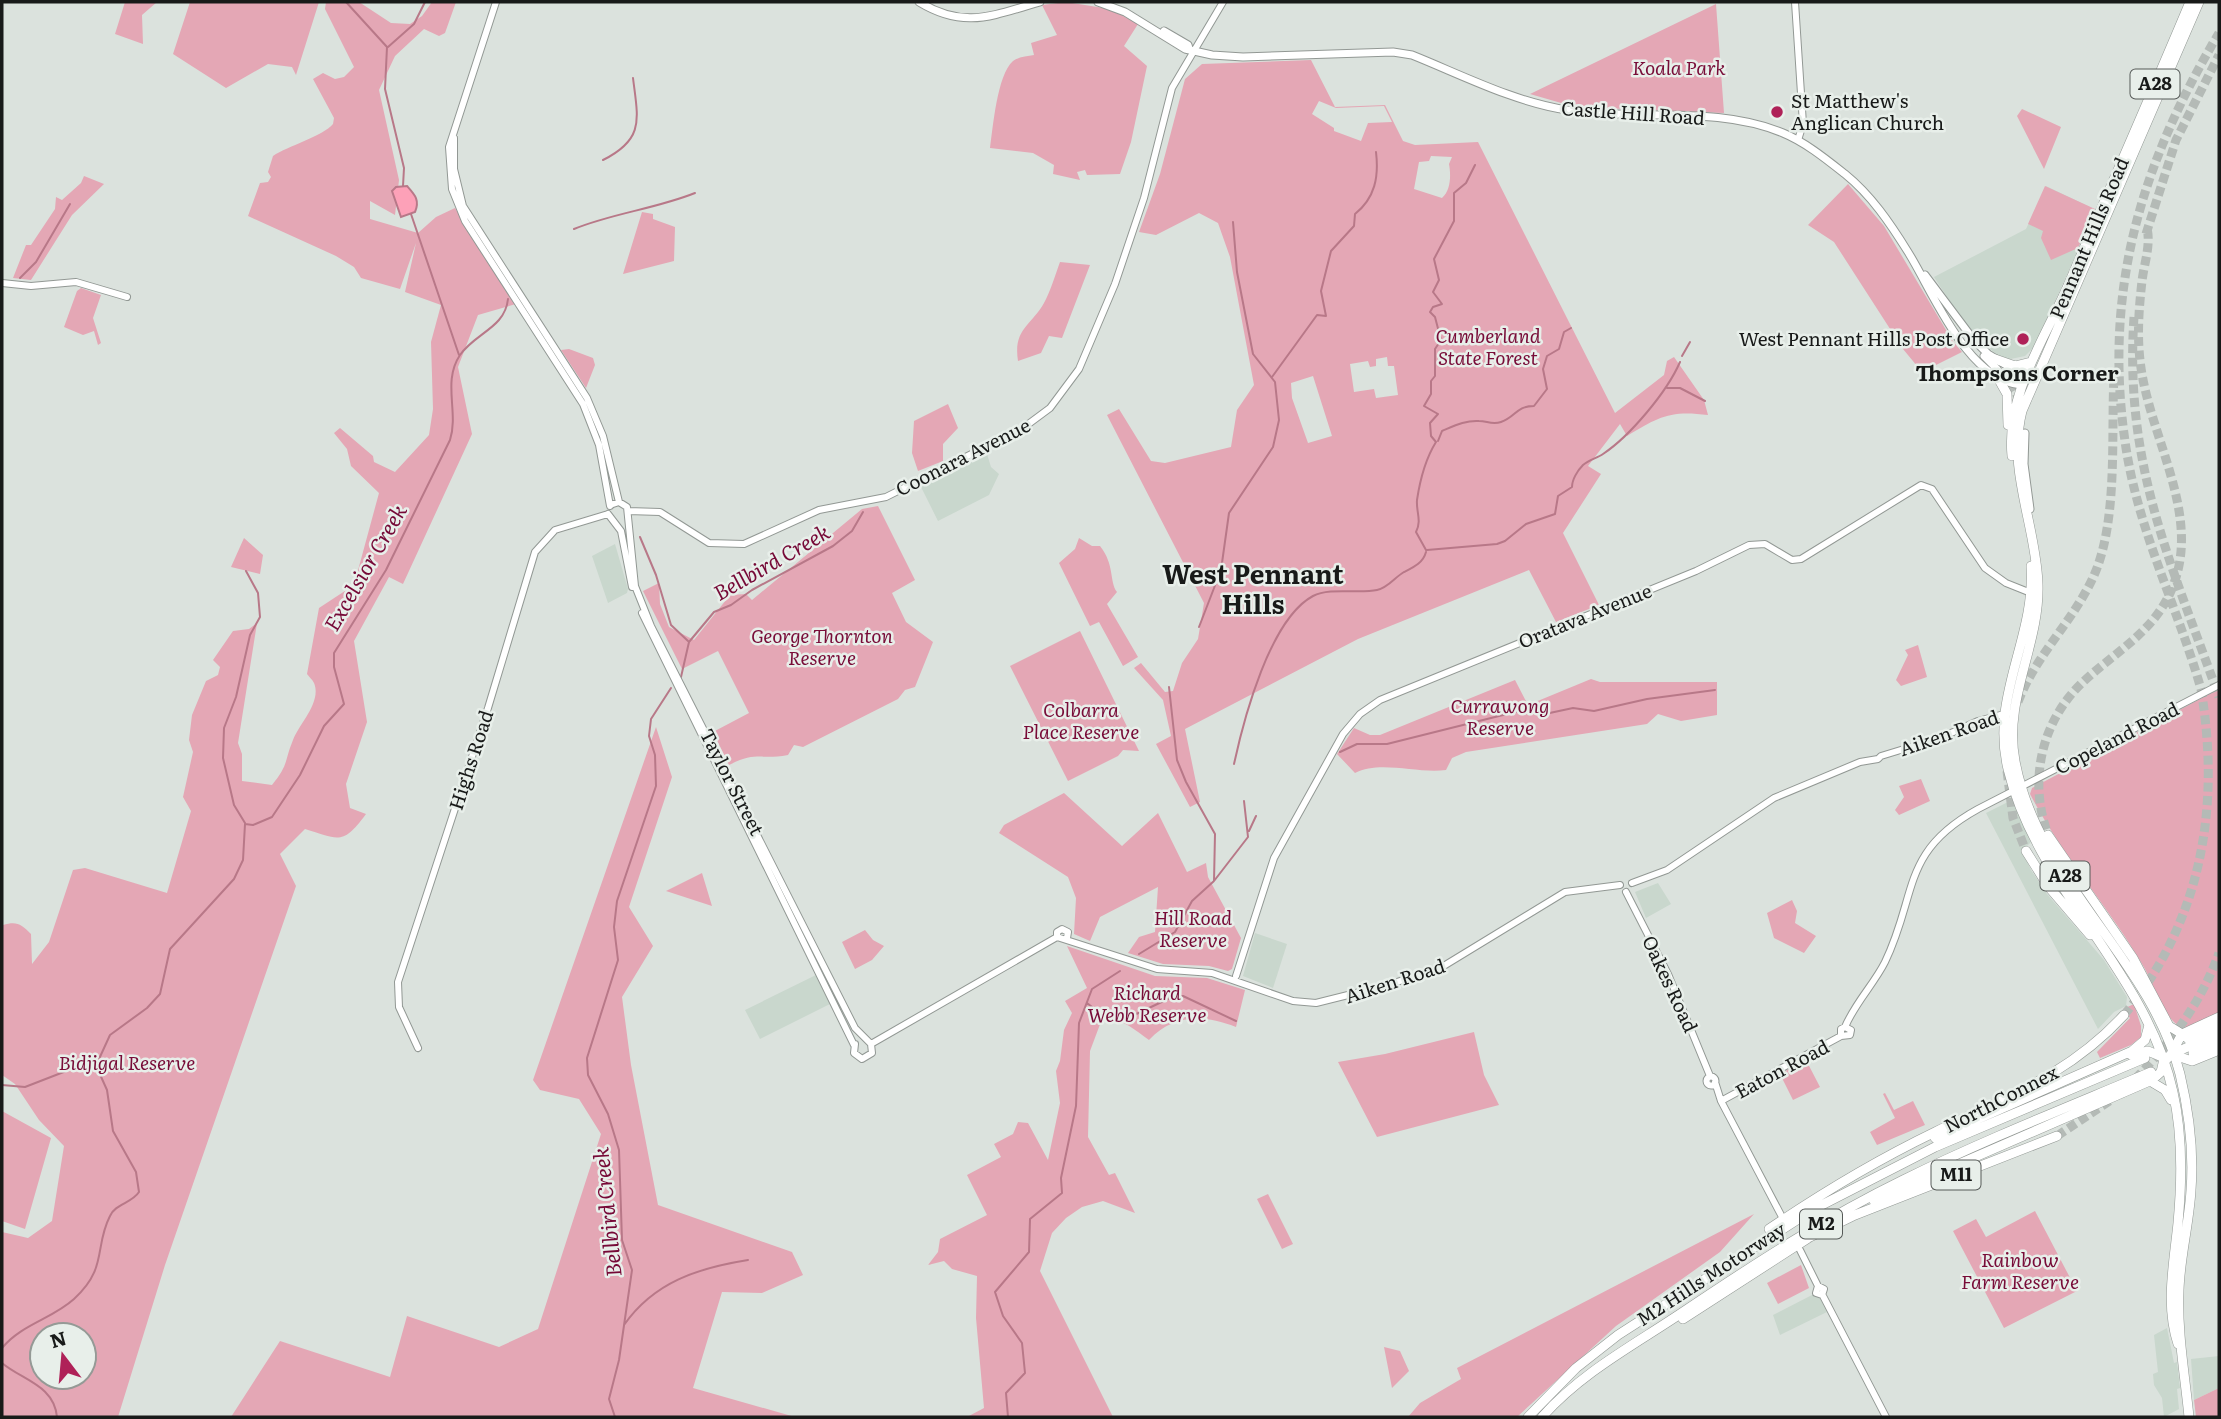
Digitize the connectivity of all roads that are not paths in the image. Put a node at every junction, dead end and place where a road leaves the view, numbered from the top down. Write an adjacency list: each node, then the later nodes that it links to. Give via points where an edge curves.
1 (496, 2): 14 (street)
2 (919, 2): 11 (main road, via 942,14 971,19 990,18)
3 (926, 2): 11 (main road, via 949,12 977,15)
4 (1040, 2): 11 (main road)
5 (1098, 2): 12 (main road, Castle Hill Road)
6 (1110, 2): 12 (main road, Castle Hill Road)
7 (1223, 2): 12 (street, Coonara Avenue)
8 (1795, 2): 13 (street)
9 (2190, 2): 17 (highway, Pennant Hills Road / A28)
10 (2199, 2): 17 (highway, Pennant Hills Road / A28)
11 (1025, 3)
12 (1192, 49): 15 (main road, Castle Hill Road, via 1238,58 1393,52 1561,109 1730,121 1772,129); 31 (street, Coonara Avenue, via 1168,98 1144,198 1086,354 1070,383 1037,418 886,497 819,510 744,544 709,543 649,509)
13 (1803, 124): 15 (street); 16 (street)
14 (454, 129): 18 (street, via 459,195); 21 (street, via 448,154 452,190)
15 (1798, 140): 16 (main road, Castle Hill Road)
16 (1809, 148): 19 (main road, Castle Hill Road, via 1860,187)
17 (2107, 206): 24 (highway, Pennant Hills Road / A28)
18 (502, 268): 21 (street); 29 (street, via 590,405 603,436)
19 (1924, 276): 23 (main road); 25 (main road, Castle Hill Road, via 1953,330)
20 (2, 283): 22 (street, via 76,282)
21 (507, 284): 30 (street, via 583,404 599,445)
22 (127, 297)
23 (1994, 359): 24 (highway); 25 (main road, via 2012,370 2008,378)
24 (2034, 366): 26 (highway, Pennant Hills Road / A28); 34 (highway, Pennant Hills Road / A28, via 2017,440)
25 (1997, 373): 26 (main road, Castle Hill Road); 27 (highway, via 2007,394)
26 (2021, 385): 27 (highway, Pennant Hills Road / A28)
27 (2011, 433): 35 (highway, Pennant Hills Road / A28)
28 (2025, 433): 34 (main road)
29 (619, 502): 30 (street); 31 (street)
30 (610, 505): 32 (street)
31 (628, 513): 33 (street, via 624,520); 58 (street, Taylor Street, via 635,586 652,626 855,1028)
32 (608, 514): 33 (street); 60 (street, Highs Road, via 555,530 535,552 398,982 399,1007)
33 (614, 521): 59 (street, Taylor Street, via 621,531 631,583 651,634)
34 (2038, 578): 37 (highway, Pennant Hills Road / A28, via 2035,618)
35 (2031, 593): 38 (highway, Pennant Hills Road / A28); 48 (street, Oratava Avenue, via 1990,573 1932,489 1921,485 1797,561 1765,544 1746,546 1696,571 1380,700 1343,734 1274,858)
36 (2219, 685): 39 (street, Copeland Road)
37 (2014, 707): 38 (street, Aiken Road); 39 (highway, Pennant Hills Road / A28)
38 (2003, 715): 39 (highway, Pennant Hills Road / A28, via 2005,756); 42 (street, Aiken Road, via 1774,798 1667,870)
39 (2018, 788): 40 (highway, Pennant Hills Road / A28); 46 (highway, Pennant Hills Road / A28, via 2045,856); 68 (street, Eaton Road, via 1946,829 1926,851 1886,960 1841,1036)
40 (2027, 802): 49 (highway); 53 (highway, Pennant Hills Road / A28, via 2062,872)
41 (2026, 850): 46 (highway, via 2048,886)
42 (1632, 883): 43 (street, Aiken Road, via 1624,880); 45 (street)
43 (1620, 885): 45 (street, Oakes Road); 48 (street, Aiken Road, via 1562,893 1450,964 1343,998 1305,1003)
44 (2080, 888): 47 (highway)
45 (1626, 892): 68 (street, Oakes Road, via 1668,974)
46 (2113, 959): 52 (highway, Pennant Hills Road / A28)
47 (2138, 975): 49 (highway); 53 (highway)
48 (1235, 979): 58 (street, Aiken Road, via 1157,970 1057,937)
49 (2151, 991): 53 (highway)
50 (2124, 1015): 71 (highway, NorthConnex / M11, via 2082,1055 2046,1079)
51 (2219, 1017): 56 (highway)
52 (2148, 1020): 62 (highway, Pennant Hills Road / A28); 65 (highway, via 2149,1032 2141,1045)
53 (2163, 1022): 56 (highway); 62 (highway, Pennant Hills Road / A28)
54 (2219, 1024): 56 (highway)
55 (2219, 1033): 62 (highway)
56 (2185, 1037): 62 (highway)
57 (2219, 1041): 63 (highway)
58 (868, 1042): 59 (street); 59 (street, via 872,1053 865,1059 856,1056)
59 (854, 1045)
60 (418, 1048)
61 (2219, 1050): 63 (highway)
62 (2168, 1052): 63 (highway, via 2188,1061); 65 (highway, M2); 66 (highway, Pennant Hills Road / A28); 67 (highway, via 2161,1072)
63 (2198, 1055): 66 (highway)
64 (2146, 1058): 77 (highway, M2 Hills Motorway / M2, via 1881,1172 1775,1232)
65 (2109, 1061): 71 (highway, M2)
66 (2176, 1075): 69 (highway, Pennant Hills Road / A28); 75 (highway, Pennant Hills Road / A28, via 2190,1131 2192,1167)
67 (2150, 1077): 69 (highway, via 2167,1092); 73 (highway, M2, via 1925,1177); 79 (highway, M2 Hills Motorway / M2, via 1962,1152 1844,1211)
68 (1720, 1099): 72 (street)
69 (2178, 1115): 76 (highway, Pennant Hills Road / A28, via 2182,1169)
70 (2057, 1136): 73 (highway, M11, via 1855,1215)
71 (1866, 1168): 77 (highway, M2)
72 (1781, 1215)
73 (1807, 1239): 79 (highway, M2 Hills Motorway / M2)
74 (1800, 1250): 82 (street, via 1818,1286 1825,1289 1822,1294)
75 (2179, 1304): 76 (highway); 78 (highway, Pennant Hills Road / A28)
76 (2173, 1318): 78 (highway, Pennant Hills Road / A28)
77 (1636, 1322): 80 (highway, M2 Hills Motorway / M2, via 1576,1368)
78 (2182, 1352): 83 (highway, Pennant Hills Road / A28)
79 (1594, 1370): 81 (highway, M2 Hills Motorway / M2)
80 (1528, 1417)
81 (1542, 1417)
82 (1886, 1417)
83 (2189, 1417)

